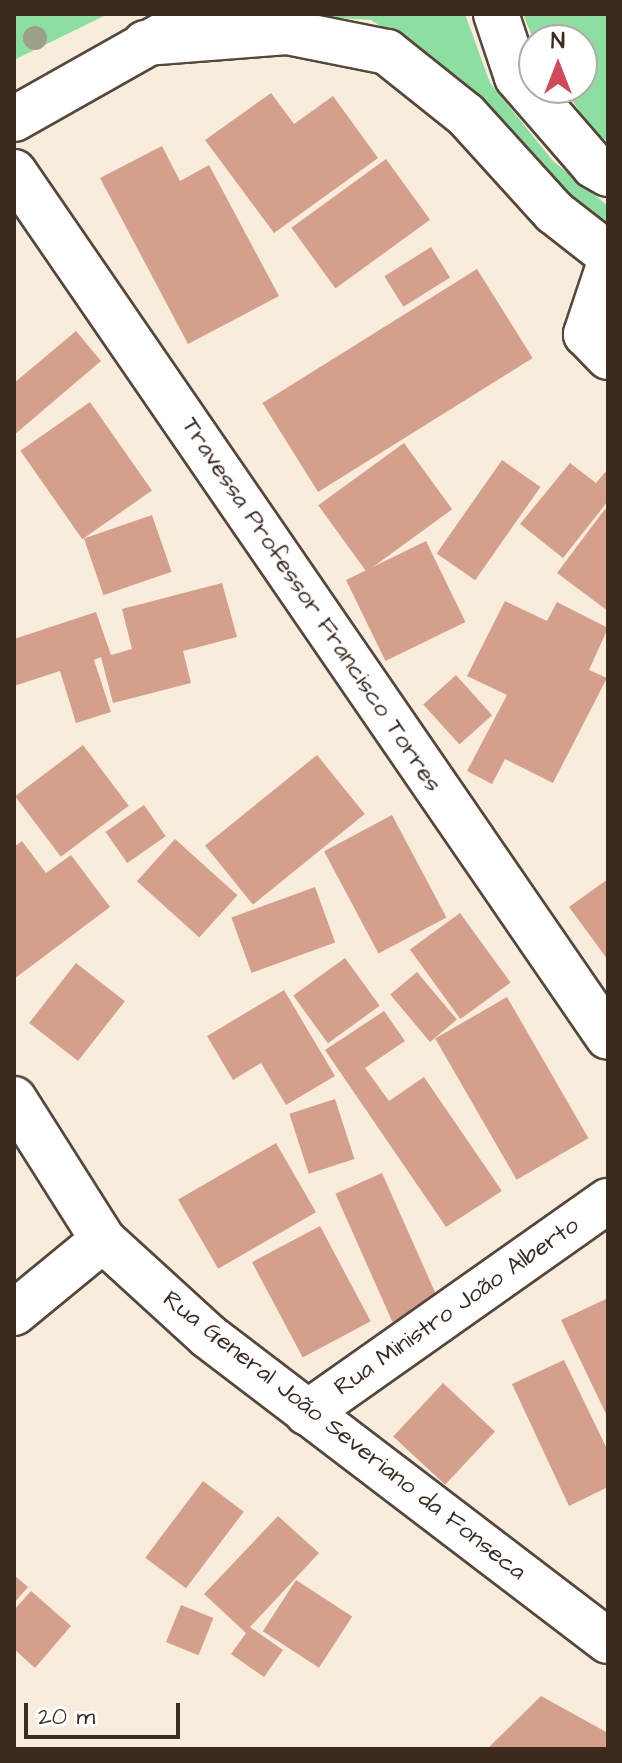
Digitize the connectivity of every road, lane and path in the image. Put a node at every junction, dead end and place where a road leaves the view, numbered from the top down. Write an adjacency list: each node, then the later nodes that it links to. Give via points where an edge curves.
1 (200, 14): 3 (main road)
2 (496, 14): 6 (main road, via 517,77 594,166)
3 (145, 43): 4 (main road); 7 (main road, via 287,32 387,52 466,115 554,212)
4 (14, 119)
5 (14, 172): 10 (main road, Travessa Professor Francisco Torres)
6 (608, 174)
7 (608, 254)
8 (608, 268): 9 (main road, via 586,334)
9 (608, 357)
10 (608, 1037)
11 (14, 1099): 13 (main road, Rua General João Severiano da Fonseca)
12 (608, 1201): 15 (main road, Rua Ministro João Alberto)
13 (103, 1240): 14 (main road); 15 (main road, Rua General João Severiano da Fonseca, via 208,1336)
14 (14, 1313)
15 (307, 1413): 16 (main road, Rua General João Severiano da Fonseca)
16 (608, 1641)

